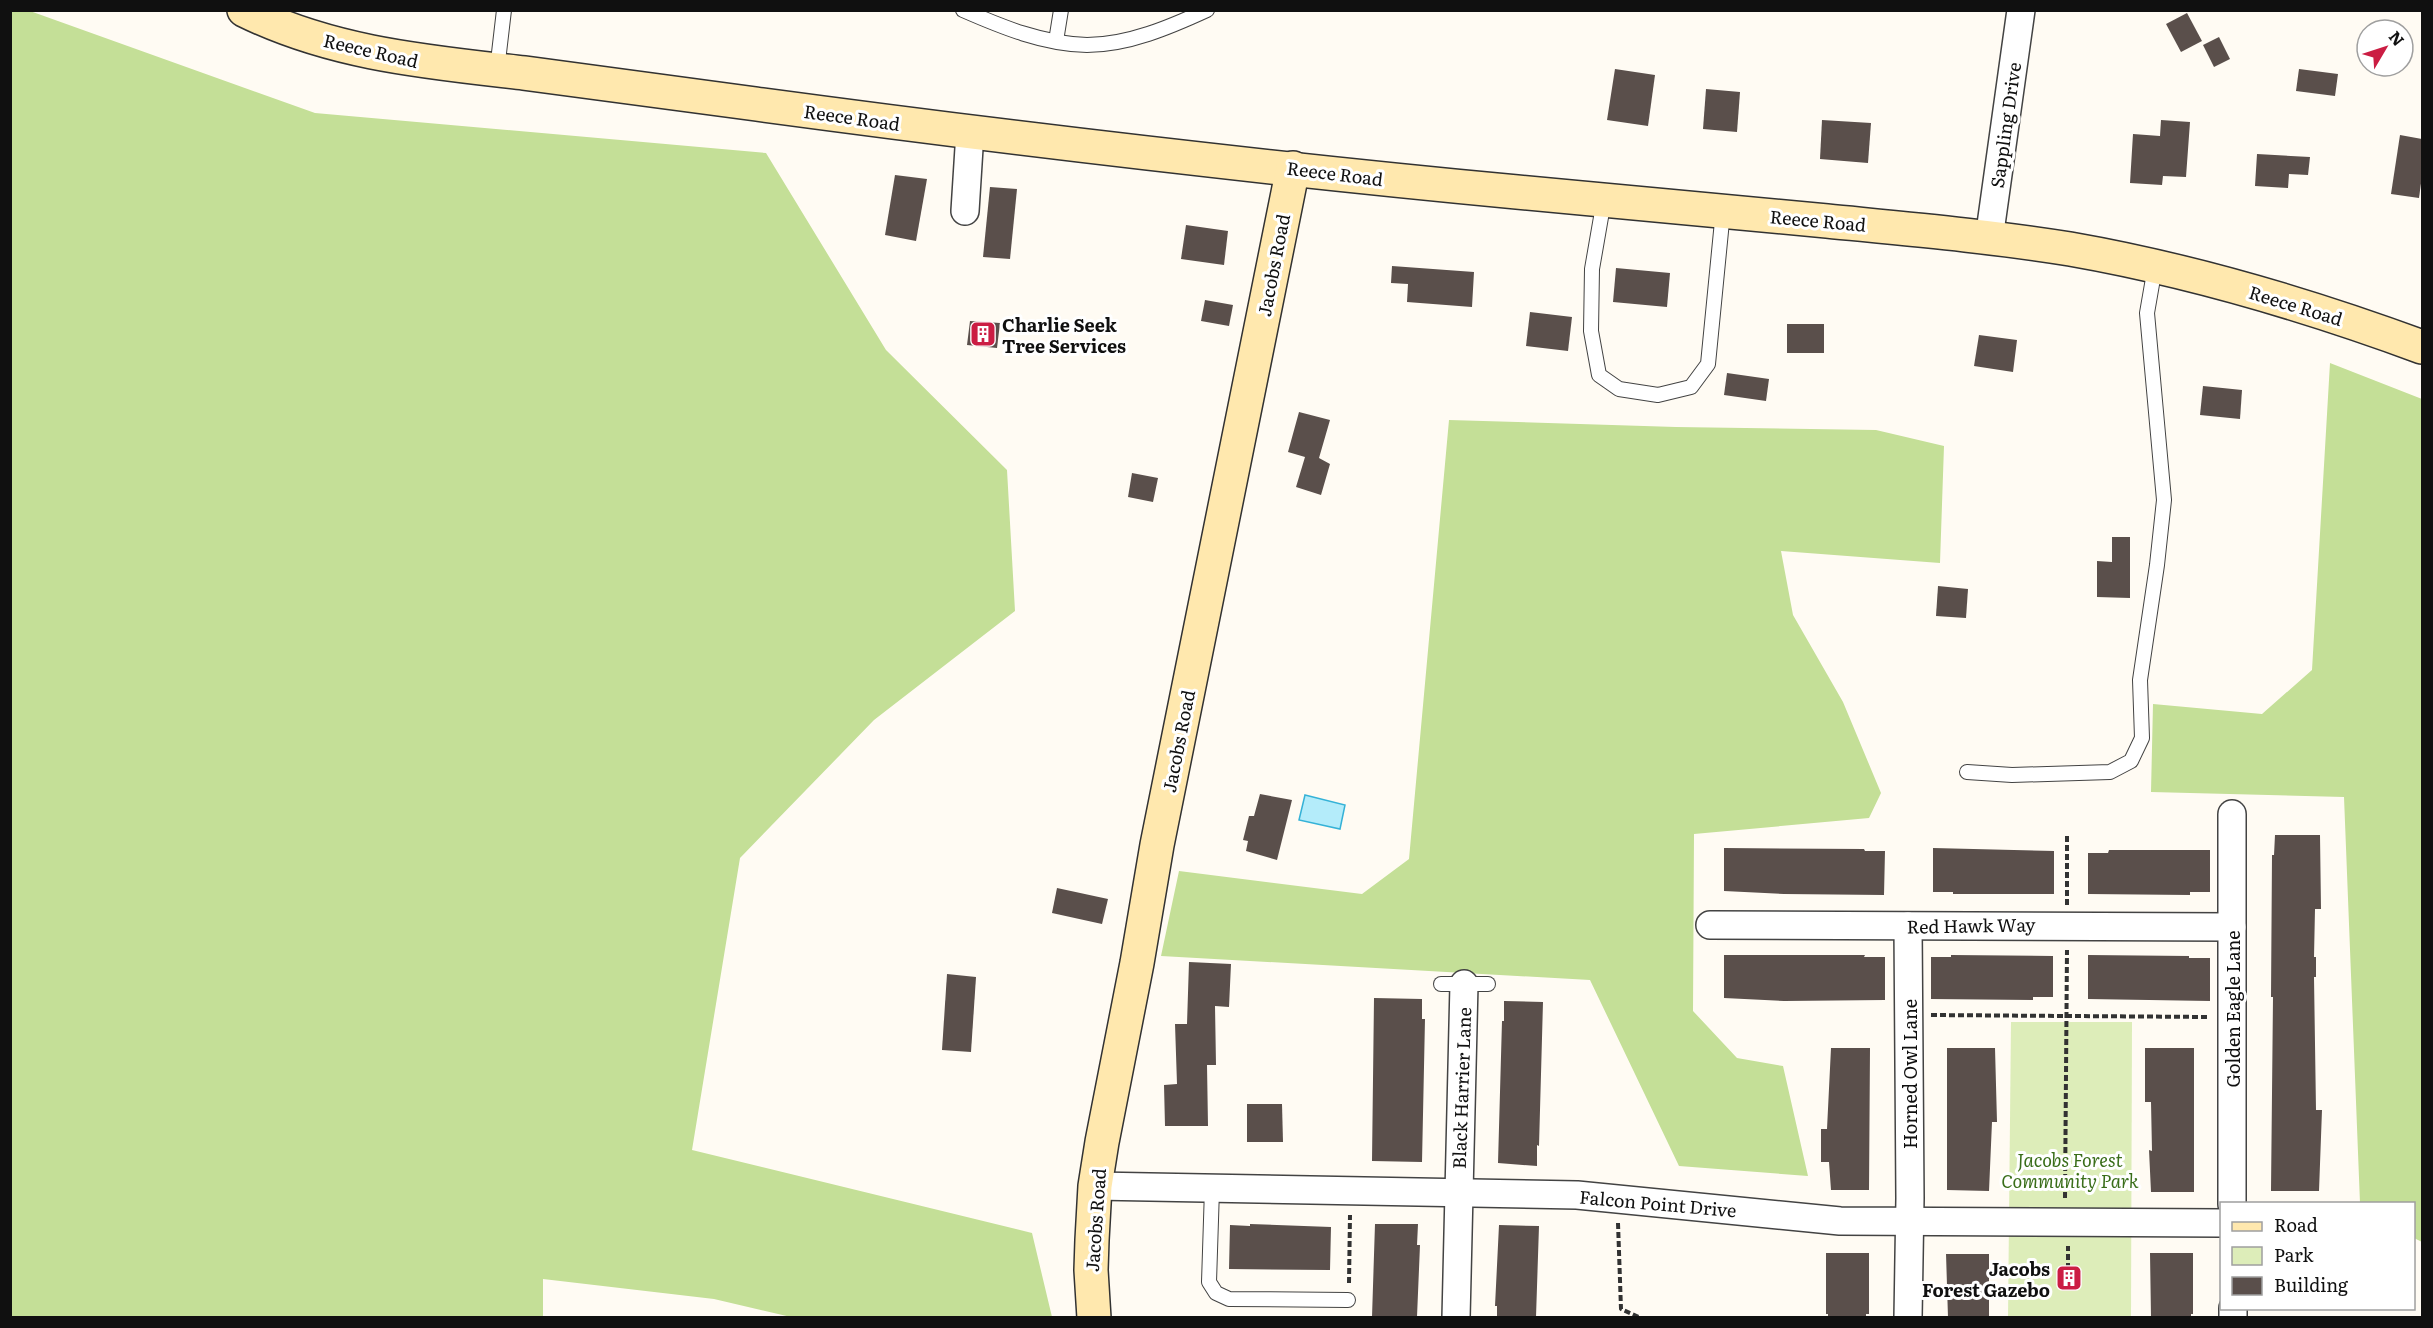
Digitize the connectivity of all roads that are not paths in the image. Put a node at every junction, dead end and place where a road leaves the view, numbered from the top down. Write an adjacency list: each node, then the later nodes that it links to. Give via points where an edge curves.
1 (244, 10): 8 (main road, Reece Road, via 351,48 418,62)
2 (504, 10): 8 (lane)
3 (963, 10): 7 (lane, via 1008,29)
4 (1061, 10): 7 (lane)
5 (1207, 10): 7 (lane, via 1133,38 1088,45)
6 (2021, 10): 14 (street, Sappling Drive)
7 (1056, 41)
8 (497, 70): 9 (main road, Reece Road)
9 (970, 132): 10 (main road, Reece Road); 12 (street)
10 (1293, 168): 11 (main road, Reece Road); 23 (main road, Jacobs Road, via 1157,845)
11 (1604, 200): 13 (main road, Reece Road); 13 (lane, via 1592,269 1591,331 1599,375 1619,389 1658,395 1691,387 1708,364)
12 (965, 211)
13 (1723, 211): 14 (main road, Reece Road)
14 (1989, 239): 15 (main road, Reece Road, via 2070,249)
15 (2155, 267): 16 (main road, Reece Road, via 2277,298); 17 (lane, via 2147,313 2164,500 2140,680 2142,738 2131,761 2110,772 2012,776)
16 (2422, 347)
17 (1967, 772)
18 (2232, 814): 21 (street, Golden Eagle Lane)
19 (1710, 925): 20 (street, Red Hawk Way)
20 (1908, 926): 21 (street, Red Hawk Way); 27 (street, Horned Owl Lane)
21 (2232, 927): 26 (street, Golden Eagle Lane)
22 (1465, 984): 25 (street, Black Harrier Lane)
23 (1095, 1186): 24 (street, Falcon Point Drive); 30 (main road, Jacobs Road, via 1090,1270)
24 (1212, 1189): 25 (street, Falcon Point Drive); 29 (lane, via 1209,1282 1216,1293 1229,1299)
25 (1458, 1192): 27 (street, Falcon Point Drive, via 1577,1196 1840,1221); 31 (street, Black Harrier Lane)
26 (2232, 1202)
27 (1908, 1221): 28 (street, Falcon Point Drive); 32 (street, Horned Owl Lane)
28 (2220, 1223)
29 (1348, 1300)
30 (1094, 1317)
31 (1456, 1317)
32 (1908, 1317)

